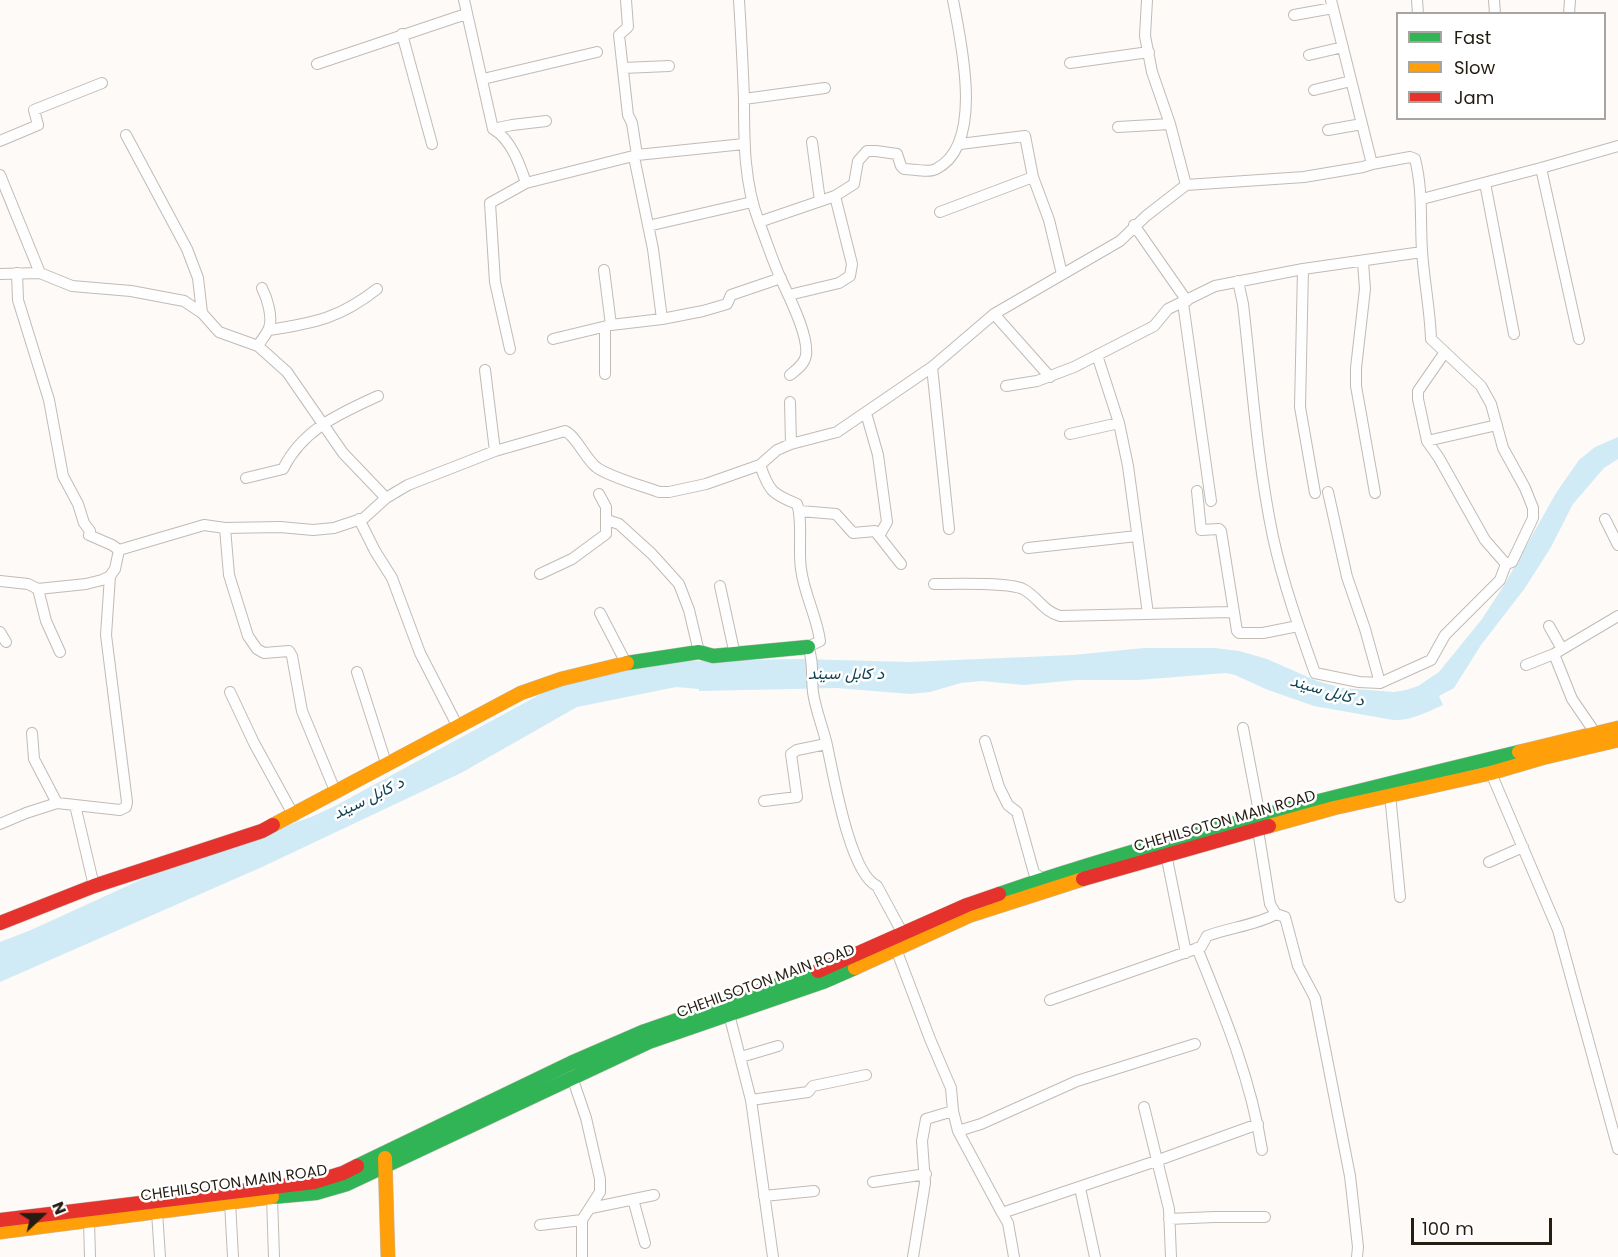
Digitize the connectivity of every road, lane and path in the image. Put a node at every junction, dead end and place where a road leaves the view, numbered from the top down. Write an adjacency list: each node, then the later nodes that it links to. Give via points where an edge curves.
1 (464, 0): 7 (street)
2 (626, 0): 17 (street, via 628,27 619,35)
3 (739, 0): 23 (street)
4 (953, 0): 35 (street, via 967,91)
5 (1148, 0): 12 (street, via 1145,36)
6 (1332, 4): 8 (street); 10 (street)
7 (466, 14): 9 (street); 18 (street)
8 (1294, 15)
9 (402, 34): 14 (street); 33 (street)
10 (1343, 47): 13 (street); 19 (street)
11 (597, 52): 18 (street)
12 (1149, 52): 15 (street); 25 (street)
13 (1309, 55)
14 (317, 63)
15 (1070, 63)
16 (669, 66): 17 (street)
17 (623, 68): 37 (street)
18 (483, 79): 28 (street)
19 (1351, 81): 22 (street); 26 (street)
20 (102, 83): 31 (street, via 34,110 38,125)
21 (825, 88): 23 (street)
22 (1314, 90)
23 (744, 99): 34 (street)
24 (546, 121): 28 (street)
25 (1170, 124): 27 (street); 44 (street)
26 (1362, 124): 29 (street); 38 (street)
27 (1118, 128)
28 (494, 129): 42 (street, via 501,133 516,158)
29 (1328, 130)
30 (126, 135): 67 (street, via 187,249 198,278)
31 (0, 141)
32 (812, 142): 47 (street)
33 (432, 144)
34 (744, 144): 37 (street); 48 (street)
35 (960, 144): 41 (street, via 1025,136); 45 (street, via 952,157 935,170 904,169 897,154 867,151 858,161 854,184)
36 (1618, 146): 39 (street)
37 (635, 156): 42 (street); 52 (street)
38 (1372, 164): 44 (street, via 1304,177); 46 (street, via 1414,159)
39 (1541, 168): 43 (street); 74 (street)
40 (0, 175): 58 (street)
41 (1033, 177): 49 (street); 60 (street)
42 (526, 183): 76 (street, via 490,203 495,282)
43 (1485, 183): 46 (street); 72 (street)
44 (1186, 185): 51 (street)
45 (835, 196): 47 (street); 65 (street, via 852,264 850,276)
46 (1422, 199): 53 (street)
47 (820, 201): 50 (street)
48 (752, 202): 50 (street); 52 (street)
49 (940, 212)
50 (759, 222): 61 (street)
51 (1134, 225): 60 (street, via 1120,241); 66 (street)
52 (648, 226): 69 (street)
53 (1422, 252): 54 (street); 77 (street, via 1431,339)
54 (1363, 262): 55 (street); 100 (street, via 1365,289 1356,386)
55 (1304, 269): 62 (street); 99 (street, via 1300,407)
56 (604, 270): 70 (street)
57 (17, 273): 58 (street); 59 (street); 114 (street, via 18,300 49,400 63,476 89,535)
58 (40, 273): 67 (street, via 72,286 131,291 184,302)
59 (0, 274)
60 (1062, 274): 68 (street)
61 (781, 278): 65 (street); 69 (street, via 731,295 727,304)
62 (1238, 281): 66 (street, via 1215,286); 127 (street, via 1264,489)
63 (262, 288): 71 (street, via 267,297)
64 (377, 289): 71 (street, via 340,313)
65 (789, 295): 82 (street, via 806,350 800,367)
66 (1185, 302): 78 (street, via 1168,309 1154,326); 103 (street)
67 (202, 313): 75 (street, via 219,332)
68 (994, 314): 79 (street); 83 (street)
69 (662, 319): 70 (street)
70 (608, 326): 73 (street); 81 (street)
71 (269, 330): 75 (street)
72 (1514, 334)
73 (553, 339)
74 (1579, 339)
75 (258, 346): 88 (street, via 287,372)
76 (510, 349)
77 (1445, 352): 90 (street, via 1481,386); 92 (street, via 1418,391)
78 (1096, 355): 83 (street); 89 (street)
79 (932, 367): 87 (street); 109 (street)
80 (485, 370): 94 (street)
81 (605, 374)
82 (790, 375)
83 (1050, 377): 84 (street)
84 (1006, 386)
85 (378, 396): 88 (street)
86 (790, 402): 93 (street)
87 (866, 413): 93 (street, via 837,432); 110 (street, via 878,455 887,522)
88 (323, 423): 96 (street, via 303,440 283,469); 102 (street, via 343,453)
89 (1119, 423): 91 (street); 111 (street)
90 (1497, 426): 92 (street); 116 (street, via 1503,448 1533,508 1533,518 1512,562)
91 (1070, 434)
92 (1427, 441): 116 (street, via 1485,540)
93 (791, 444): 95 (street)
94 (495, 451): 95 (street, via 568,432 598,469 659,492 706,484); 102 (street, via 408,485)
95 (760, 465): 104 (street, via 768,488 797,504)
96 (246, 478)
97 (1197, 491): 127 (street, via 1201,530 1221,531 1237,631 1263,633)
98 (1328, 492): 137 (street, via 1347,576)
99 (1315, 493)
100 (1375, 493)
101 (599, 494): 107 (street)
102 (386, 498): 105 (street)
103 (1211, 501)
104 (800, 511): 110 (street, via 836,514 853,533 875,531); 129 (street, via 801,572 820,642)
105 (359, 519): 108 (street, via 313,530); 139 (street, via 392,578 420,653)
106 (1605, 519): 112 (street)
107 (607, 520): 117 (street, via 606,534 572,559); 131 (street, via 619,524 679,584)
108 (225, 528): 114 (street, via 204,525); 149 (street, via 229,575 248,636 264,653 289,651 292,656 303,711)
109 (949, 529)
110 (879, 536): 115 (street)
111 (1137, 536): 113 (street); 125 (street)
112 (1618, 545)
113 (1028, 548)
114 (119, 550): 118 (street)
115 (901, 564)
116 (1506, 564): 137 (street, via 1500,580 1445,635 1431,660)
117 (540, 574)
118 (110, 576): 122 (street, via 86,584); 153 (street, via 106,634 127,802 120,810)
119 (0, 581): 122 (street)
120 (933, 584): 125 (street, via 1023,589 1051,614 1060,616)
121 (720, 586): 133 (street)
122 (38, 589): 130 (street)
123 (1231, 612): 125 (street)
124 (600, 613): 134 (street)
125 (1148, 614)
126 (1618, 616): 132 (street)
127 (1298, 626): 137 (street, via 1315,673)
128 (1549, 626): 132 (street)
129 (810, 651): 133 (main road); 146 (street, via 813,693)
130 (60, 652)
131 (699, 652): 133 (main road); 134 (main road)
132 (1558, 652): 135 (street); 143 (street, via 1572,699)
133 (735, 655)
134 (626, 663): 139 (main road, via 521,693)
135 (1526, 664)
136 (357, 672): 147 (street)
137 (1380, 683)
138 (230, 692): 154 (street)
139 (458, 727): 147 (main road)
140 (1243, 728): 156 (street)
141 (1618, 728): 143 (main road, CHEHILSOTON MAIN ROAD)
142 (32, 733): 152 (street, via 34,759)
143 (1596, 734): 156 (main road, CHEHILSOTON MAIN ROAD, via 1388,783)
144 (1618, 740): 148 (main road, CHEHILSOTON MAIN ROAD)
145 (985, 741): 160 (street, via 999,787 1008,805 1017,812 1034,873)
146 (826, 744): 151 (street, via 791,754 797,796); 165 (street, via 841,815 861,867 877,886)
147 (387, 766): 149 (main road)
148 (1491, 773): 150 (main road, CHEHILSOTON MAIN ROAD); 157 (street)
149 (336, 793): 154 (main road)
150 (1390, 794): 156 (main road, CHEHILSOTON MAIN ROAD); 162 (street)
151 (764, 801)
152 (57, 803): 153 (street); 155 (street)
153 (75, 805): 161 (street)
154 (294, 816): 161 (main road, via 262,831)
155 (0, 824)
156 (1259, 824): 158 (main road, CHEHILSOTON MAIN ROAD); 160 (main road, CHEHILSOTON MAIN ROAD); 163 (street, via 1270,904)
157 (1523, 847): 159 (street); 181 (street, via 1558,930)
158 (1166, 854): 167 (main road, CHEHILSOTON MAIN ROAD, via 971,915); 168 (street)
159 (1489, 862)
160 (1043, 879): 165 (main road, CHEHILSOTON MAIN ROAD, via 967,905)
161 (94, 886): 164 (main road)
162 (1400, 897)
163 (1276, 914): 166 (street, via 1207,936); 216 (street, via 1285,917 1298,966 1315,998 1350,1176)
164 (0, 923)
165 (903, 934): 183 (main road, CHEHILSOTON MAIN ROAD, via 819,971 645,1031 571,1063)
166 (1197, 948): 168 (street); 179 (street, via 1231,1032)
167 (896, 949): 170 (main road, CHEHILSOTON MAIN ROAD, via 823,982); 178 (street, via 951,1088)
168 (1186, 953): 169 (street)
169 (1050, 1000)
170 (729, 1014): 173 (street); 175 (main road, CHEHILSOTON MAIN ROAD, via 649,1042)
171 (1195, 1044): 180 (street, via 1077,1081)
172 (778, 1046): 173 (street)
173 (741, 1057): 176 (street)
174 (866, 1075): 176 (street, via 813,1086 808,1092)
175 (572, 1077): 183 (main road, CHEHILSOTON MAIN ROAD); 194 (street, via 600,1179 600,1192)
176 (751, 1100): 190 (street)
177 (1144, 1107): 184 (street)
178 (953, 1112): 180 (street); 185 (street, via 926,1119 922,1141)
179 (1258, 1124): 182 (street); 184 (street)
180 (958, 1131): 196 (street)
181 (1618, 1149)
182 (1262, 1150)
183 (385, 1161): 191 (main road, CHEHILSOTON MAIN ROAD, via 347,1184 316,1193); 198 (main road, CHEHILSOTON MAIN ROAD, via 314,1182); 209 (main road)
184 (1156, 1161): 187 (street); 201 (street)
185 (926, 1174): 186 (street); 212 (street)
186 (873, 1182)
187 (1080, 1188): 196 (street); 214 (street)
188 (814, 1191): 190 (street)
189 (654, 1195): 192 (street)
190 (764, 1196): 211 (street)
191 (272, 1197): 193 (main road, CHEHILSOTON MAIN ROAD); 208 (street)
192 (633, 1199): 194 (street); 204 (street)
193 (230, 1202): 195 (main road, CHEHILSOTON MAIN ROAD); 207 (street)
194 (591, 1208): 200 (street)
195 (157, 1212): 199 (main road, CHEHILSOTON MAIN ROAD); 206 (street)
196 (1002, 1213): 213 (street, via 1008,1223)
197 (1265, 1217): 201 (street)
198 (0, 1220)
199 (89, 1220): 203 (main road, CHEHILSOTON MAIN ROAD); 205 (street)
200 (582, 1220): 202 (street); 210 (street)
201 (1169, 1220): 215 (street)
202 (540, 1225)
203 (0, 1232)
204 (645, 1243)
205 (90, 1257)
206 (160, 1257)
207 (233, 1257)
208 (274, 1257)
209 (388, 1257)
210 (582, 1257)
211 (773, 1257)
212 (913, 1257)
213 (1014, 1257)
214 (1095, 1257)
215 (1171, 1257)
216 (1357, 1257)

